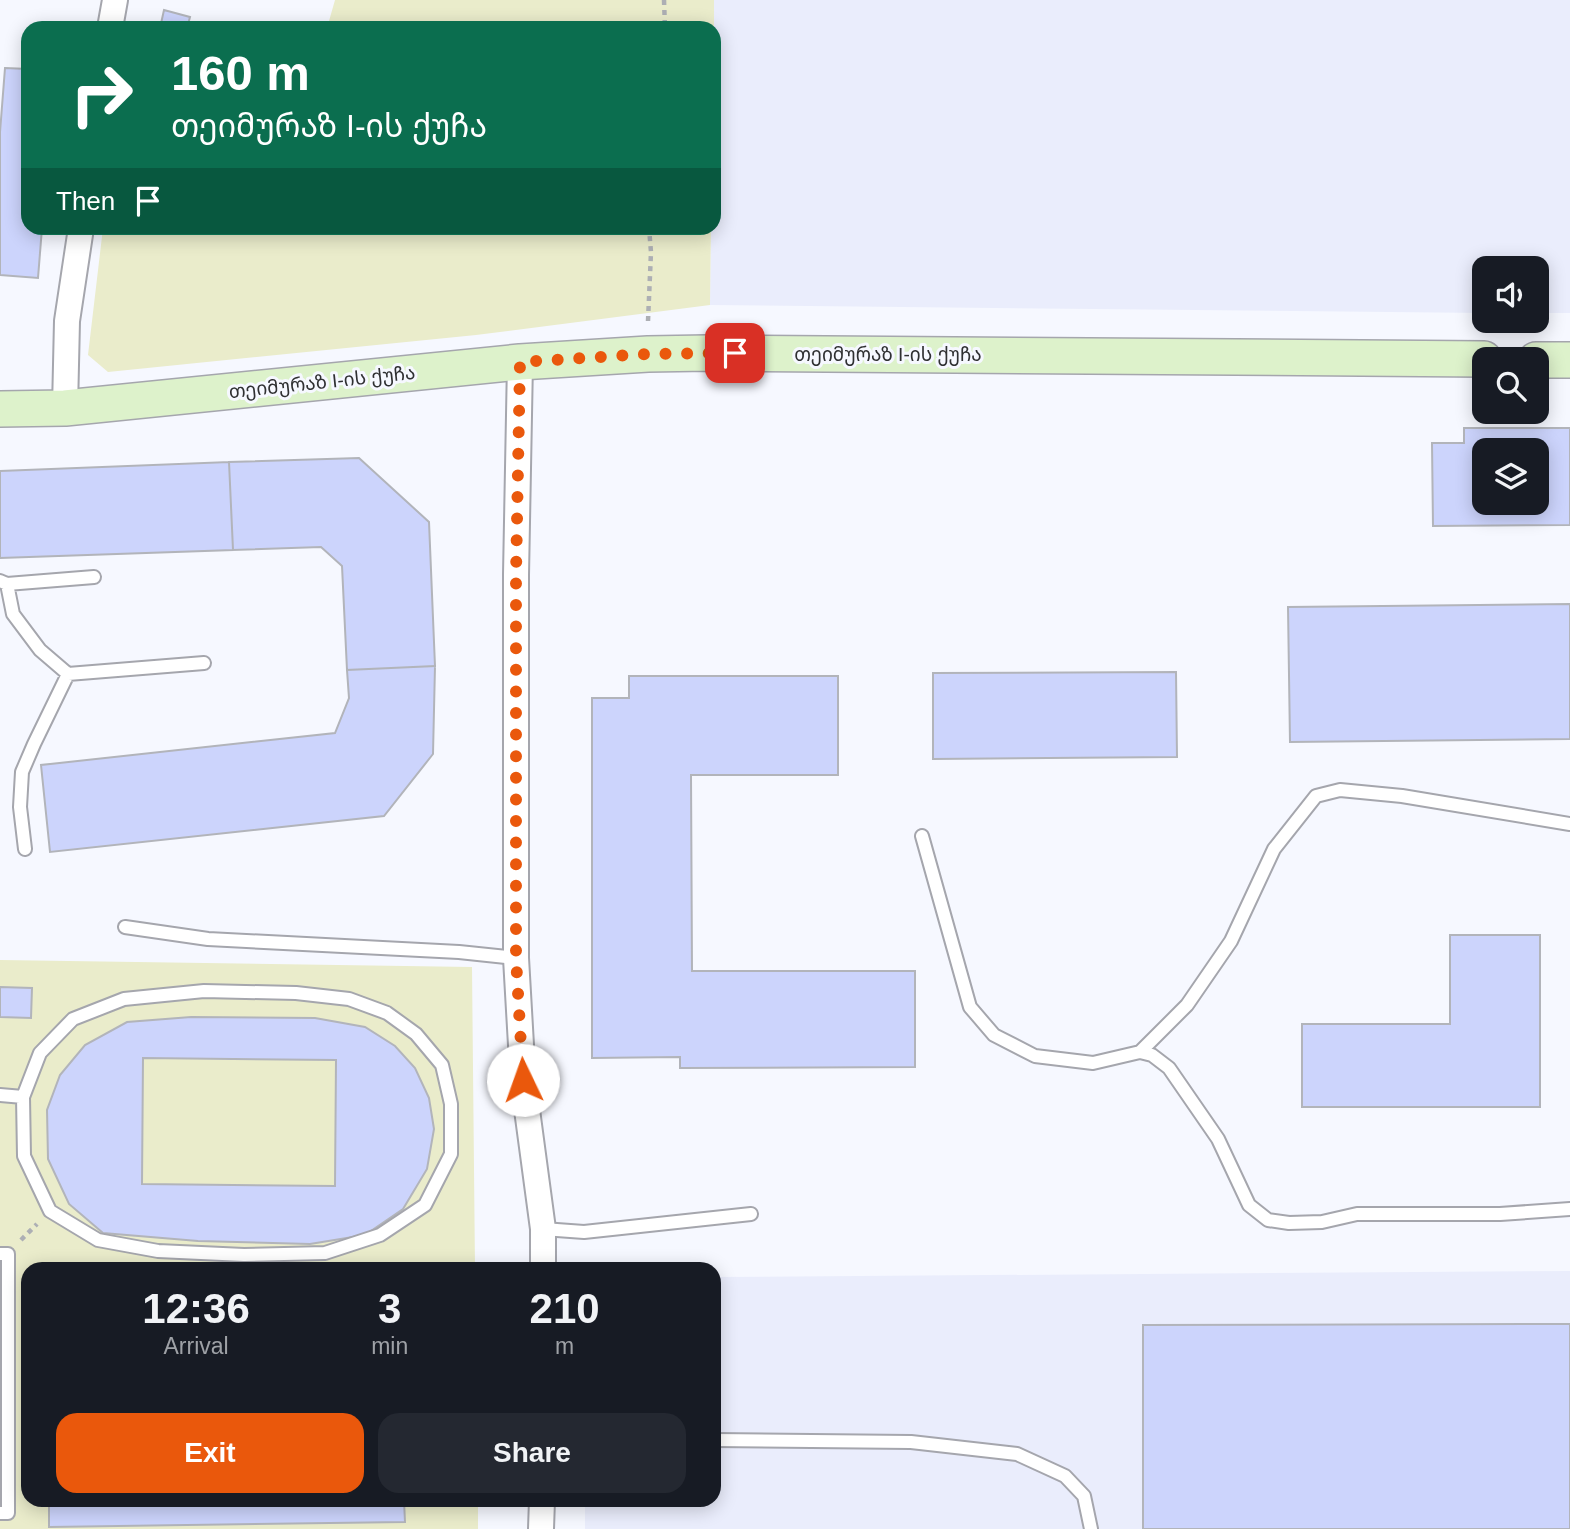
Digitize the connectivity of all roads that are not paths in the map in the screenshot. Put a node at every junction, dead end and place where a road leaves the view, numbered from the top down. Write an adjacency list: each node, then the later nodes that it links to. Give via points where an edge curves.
1 (114, 0): 2 (street)
2 (111, 21)
3 (80, 235): 8 (street, via 67,321)
4 (1472, 359): 7 (main road, თეიმურაზ I-ის ქუჩა, via 721,353)
5 (1549, 360): 6 (main road)
6 (1570, 360)
7 (520, 362): 8 (main road, თეიმურაზ I-ის ქუჩა); 18 (street)
8 (65, 408): 9 (main road, თეიმურაზ I-ის ქუჩა)
9 (0, 409)
10 (94, 577): 11 (lane)
11 (3, 583): 13 (lane, via 13,614 40,650)
12 (204, 663): 13 (lane)
13 (68, 674): 16 (lane, via 22,772)
14 (1570, 824): 19 (lane, via 1402,796 1340,790 1316,796 1275,849 1231,941 1187,1005)
15 (922, 836): 19 (lane, via 971,1007 994,1035 1046,1058 1093,1063)
16 (25, 849)
17 (125, 927): 18 (lane, via 208,939)
18 (516, 958): 24 (street, via 523,1080)
19 (1140, 1052): 22 (lane, via 1169,1068 1218,1139 1249,1205 1268,1220 1322,1222 1357,1214)
20 (0, 1095): 21 (lane)
21 (23, 1097): 21 (lane, via 40,1053 73,1019 124,999 204,991 349,999 387,1013 416,1034 442,1065 451,1104 451,1154 425,1205 380,1235 325,1253 158,1251 98,1240 50,1211 24,1156)
22 (1570, 1209)
23 (751, 1214): 24 (lane, via 584,1232)
24 (543, 1229): 26 (street)
25 (4, 1254): 29 (lane, via 8,1513)
26 (543, 1262)
27 (721, 1440): 31 (lane, via 911,1442 1017,1454 1065,1476 1084,1496)
28 (542, 1507): 30 (street)
29 (0, 1513)
30 (541, 1529)
31 (1091, 1529)

